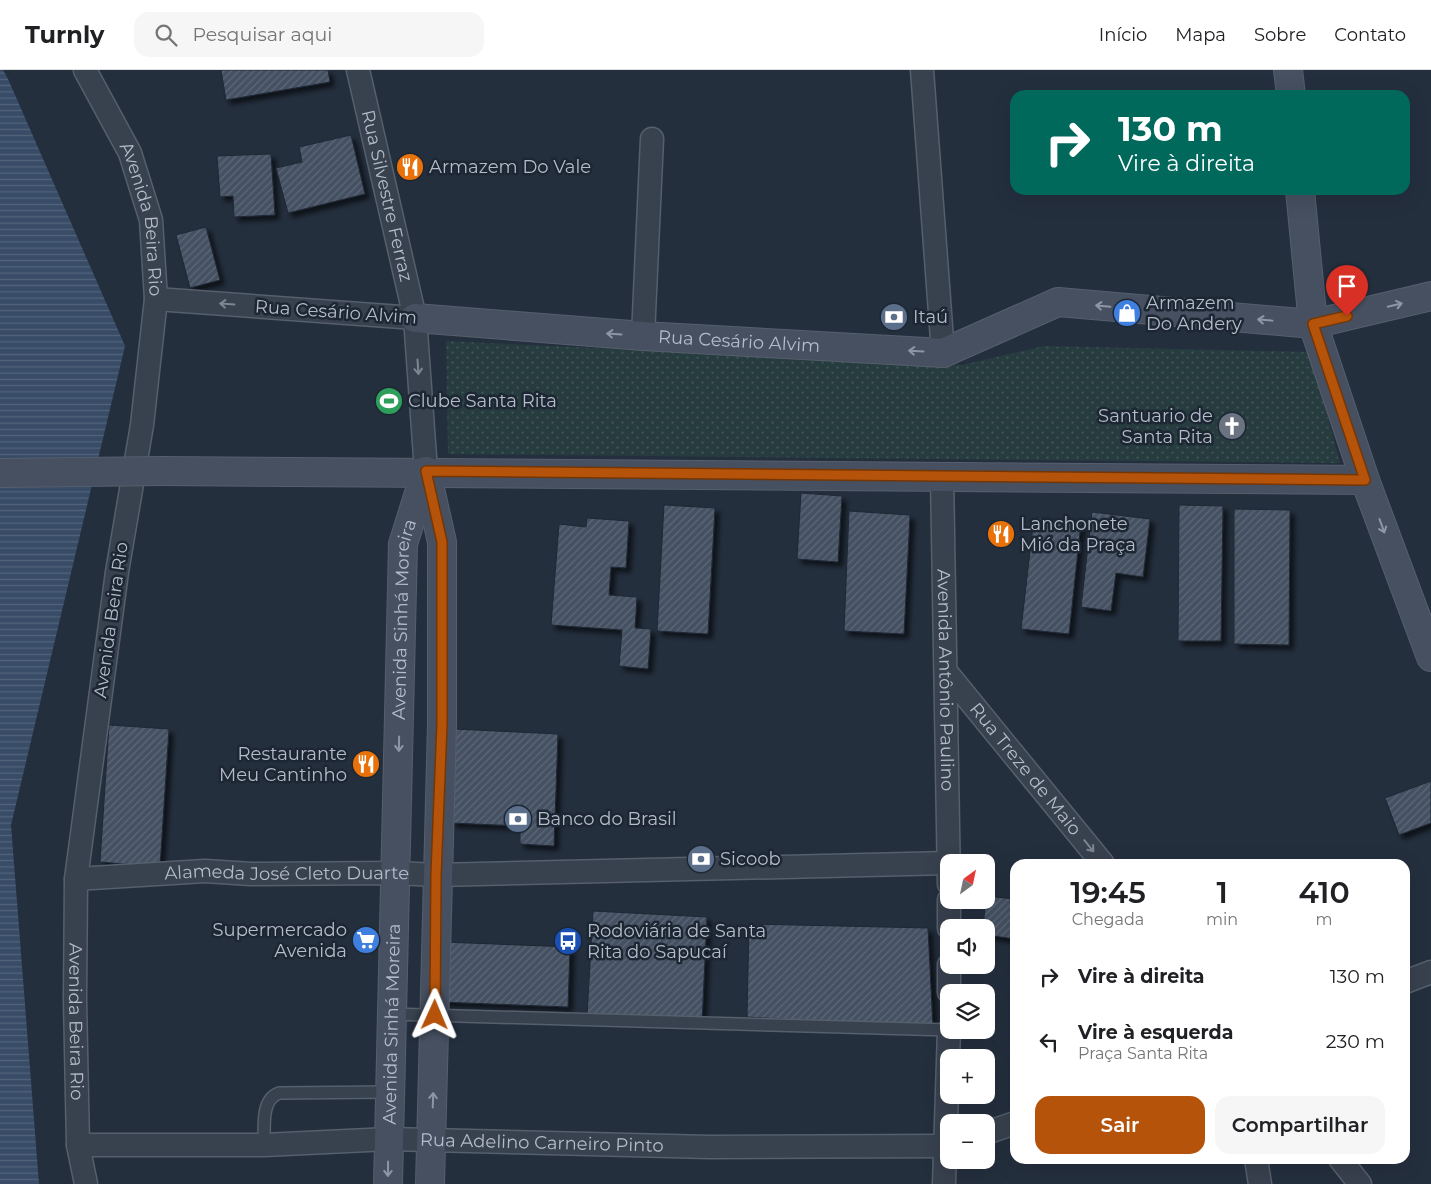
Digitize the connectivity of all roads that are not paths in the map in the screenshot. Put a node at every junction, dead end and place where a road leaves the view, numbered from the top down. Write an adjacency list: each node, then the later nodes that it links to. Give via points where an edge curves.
1 (85, 70): 9 (street, Avenida Beira Rio, via 133,161 151,220)
2 (358, 70): 10 (street, Rua Silvestre Ferraz)
3 (922, 70): 13 (street)
4 (1288, 70): 5 (main road)
5 (1290, 90)
6 (652, 139): 12 (street)
7 (1300, 195): 11 (main road)
8 (1431, 296): 11 (main road, Rua Cesário Alvim, one-way to 8)
9 (156, 299): 10 (street, Rua Cesário Alvim, one-way to 9); 25 (street, Avenida Beira Rio, via 142,425 117,572)
10 (415, 318): 12 (main road, Rua Cesário Alvim, one-way to 10); 14 (street, Rua Silvestre Ferraz, one-way to 14)
11 (1313, 324): 13 (main road, Rua Cesário Alvim, one-way to 13, via 1058,302); 17 (main road)
12 (643, 336): 13 (main road, Rua Cesário Alvim, one-way to 12)
13 (943, 352)
14 (426, 471): 15 (main road, bridge); 16 (main road); 23 (main road, Avenida Sinhá Moreira, one-way to 23, via 402,544); 24 (main road, Avenida Sinhá Moreira, via 442,542 442,724)
15 (0, 473)
16 (942, 476): 17 (main road); 19 (street, Avenida Antônio Paulino)
17 (1365, 480): 18 (main road, one-way to 18)
18 (1431, 657)
19 (947, 673): 20 (street, Avenida Antônio Paulino); 21 (street, Rua Treze de Maio, one-way to 21)
20 (949, 854)
21 (1099, 859)
22 (940, 863): 24 (street, Alameda José Cleto Duarte)
23 (396, 873): 24 (street, Alameda José Cleto Duarte); 25 (street, Alameda José Cleto Duarte, via 251,874 205,871); 28 (main road, Avenida Sinhá Moreira)
24 (436, 875): 29 (main road, Avenida Sinhá Moreira)
25 (76, 879): 38 (street, Avenida Beira Rio)
26 (1431, 972): 27 (street)
27 (1410, 980)
28 (391, 1014): 29 (lane); 32 (main road, Avenida Sinhá Moreira)
29 (435, 1015): 30 (lane); 37 (main road, Avenida Sinhá Moreira, one-way to 29)
30 (940, 1030)
31 (949, 1039): 33 (street)
32 (391, 1092): 36 (main road, Avenida Sinhá Moreira); 39 (lane, via 279,1093 268,1101)
33 (948, 1114)
34 (1010, 1125): 35 (street)
35 (995, 1130)
36 (389, 1139): 37 (street, Rua Adelino Carneiro Pinto); 39 (street, Rua Adelino Carneiro Pinto); 45 (main road, Avenida Sinhá Moreira, one-way to 45)
37 (431, 1141): 40 (street, Rua Adelino Carneiro Pinto, via 710,1147); 46 (main road, Avenida Sinhá Moreira)
38 (78, 1145): 39 (street, Rua Adelino Carneiro Pinto); 44 (street, Avenida Beira Rio)
39 (264, 1145)
40 (940, 1146)
41 (1257, 1164): 48 (street)
42 (1344, 1164): 49 (street)
43 (945, 1169): 47 (street)
44 (86, 1184)
45 (388, 1184)
46 (430, 1184)
47 (944, 1184)
48 (1260, 1184)
49 (1360, 1184)

